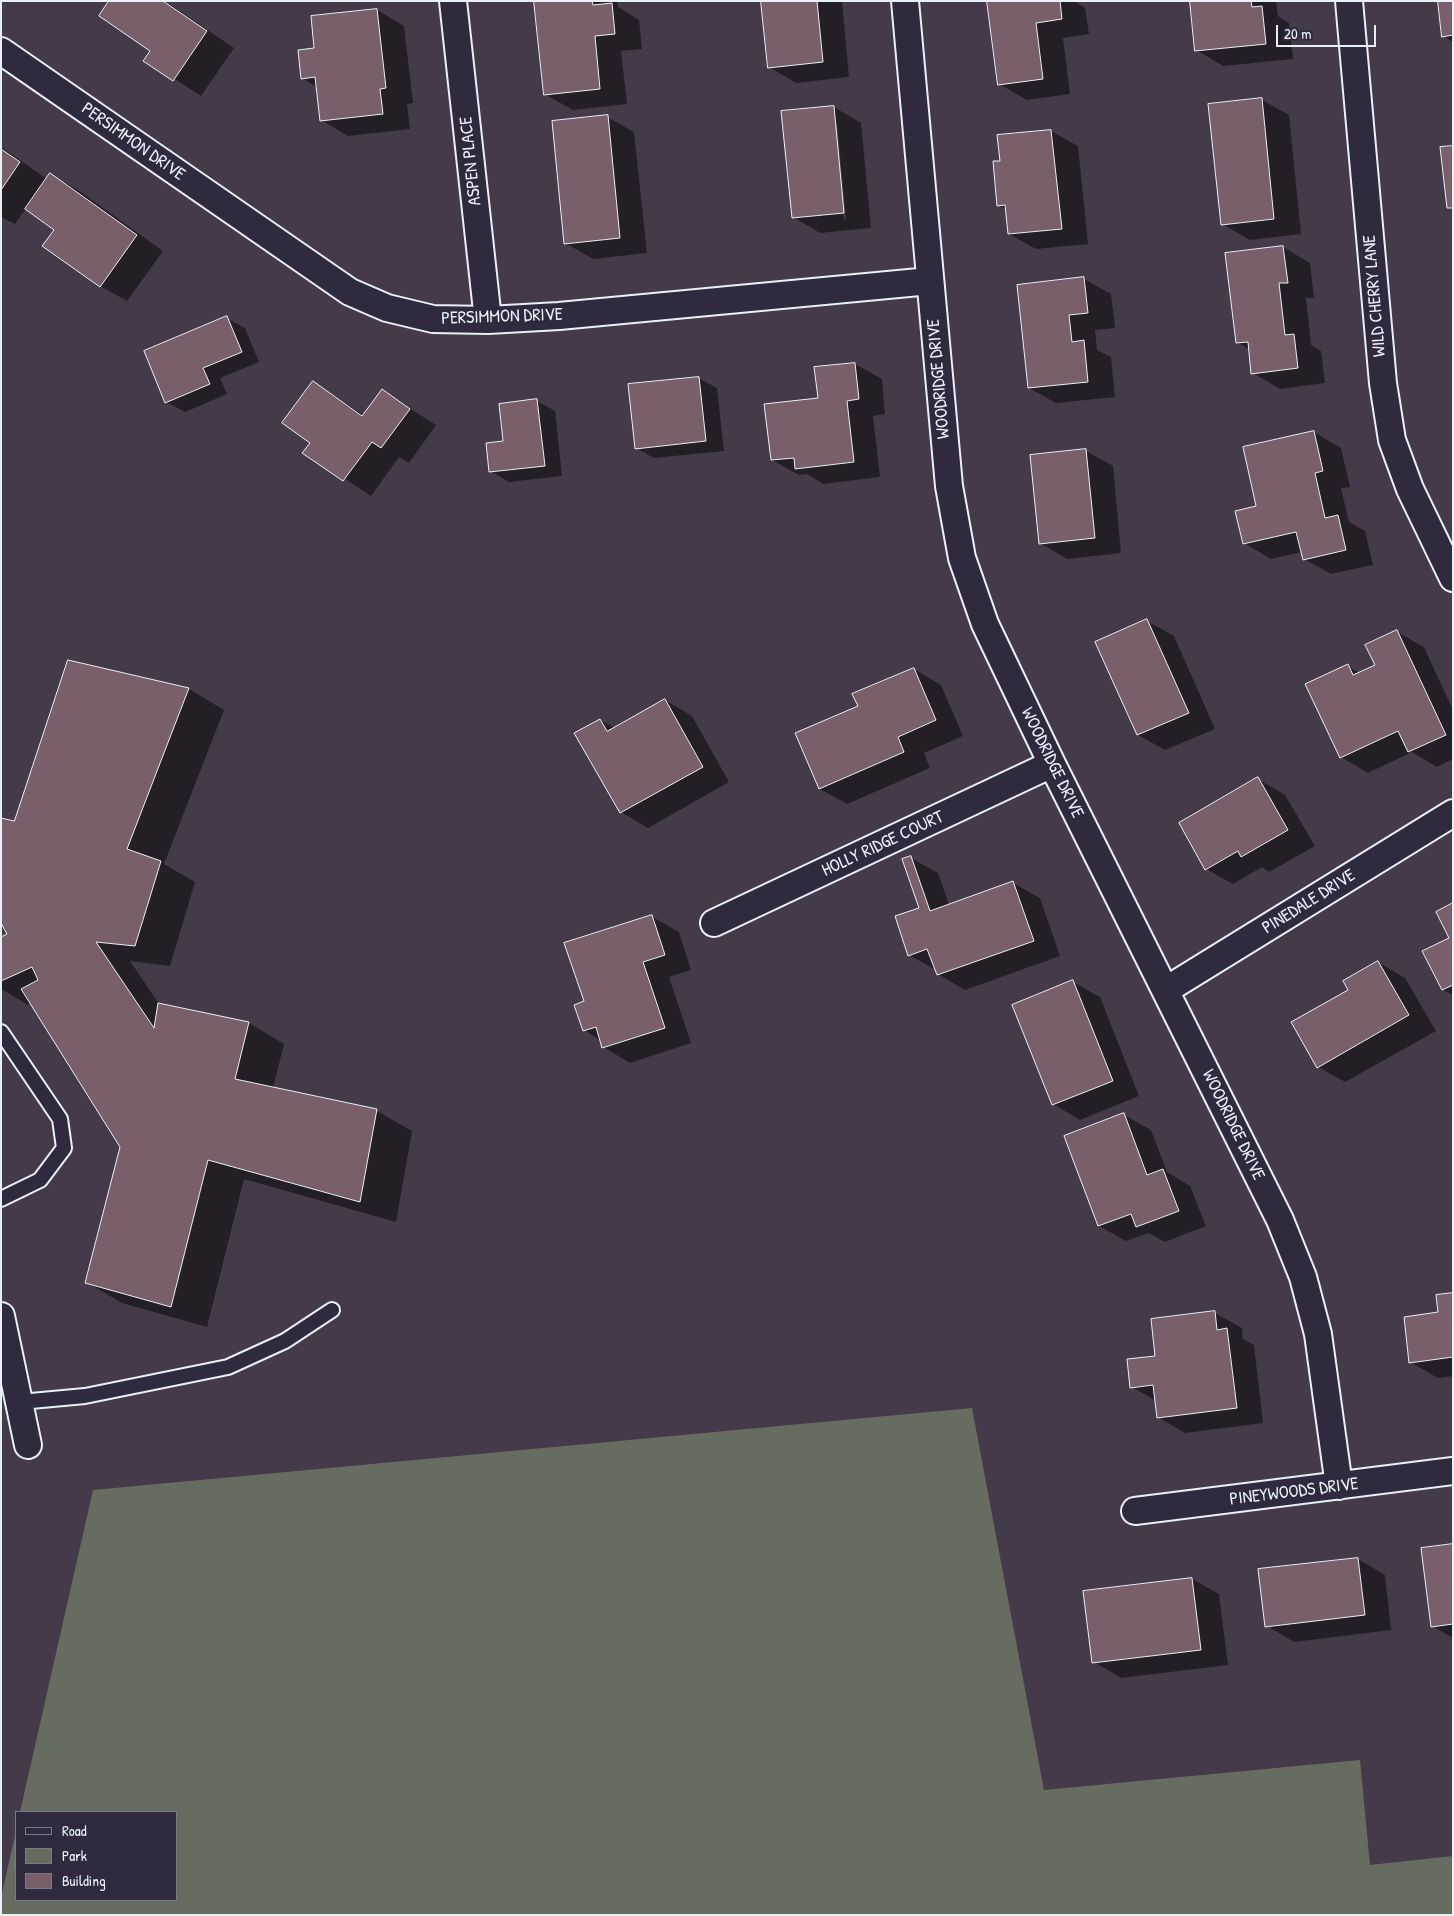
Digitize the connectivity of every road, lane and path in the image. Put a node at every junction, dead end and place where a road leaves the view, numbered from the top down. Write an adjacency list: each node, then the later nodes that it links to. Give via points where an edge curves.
1 (453, 1): 6 (street, ASPEN PLACE)
2 (905, 1): 5 (street, WOODRIDGE DRIVE)
3 (1349, 1): 7 (street, WILD CHERRY LANE, via 1383,383 1392,440 1410,489)
4 (1, 51): 6 (street, PERSIMMON DRIVE, via 350,292 387,308 433,319)
5 (930, 280): 6 (street, PERSIMMON DRIVE); 8 (street, WOODRIDGE DRIVE, via 949,486 962,558 985,624)
6 (488, 320)
7 (1453, 578)
8 (1052, 764): 10 (street, HOLLY RIDGE COURT); 11 (street, WOODRIDGE DRIVE)
9 (1453, 813): 11 (street, PINEDALE DRIVE)
10 (714, 923)
11 (1166, 990): 19 (street, WOODRIDGE DRIVE, via 1280,1220 1302,1277 1318,1334)
12 (1, 1032): 13 (lane, via 60,1120 64,1148 40,1180)
13 (1, 1199)
14 (332, 1310): 16 (lane, via 285,1340 228,1367 85,1396)
15 (1, 1316): 16 (street)
16 (20, 1402): 17 (street)
17 (28, 1445)
18 (1453, 1471): 19 (street, PINEYWOODS DRIVE)
19 (1339, 1486): 20 (street, PINEYWOODS DRIVE)
20 (1135, 1511)

